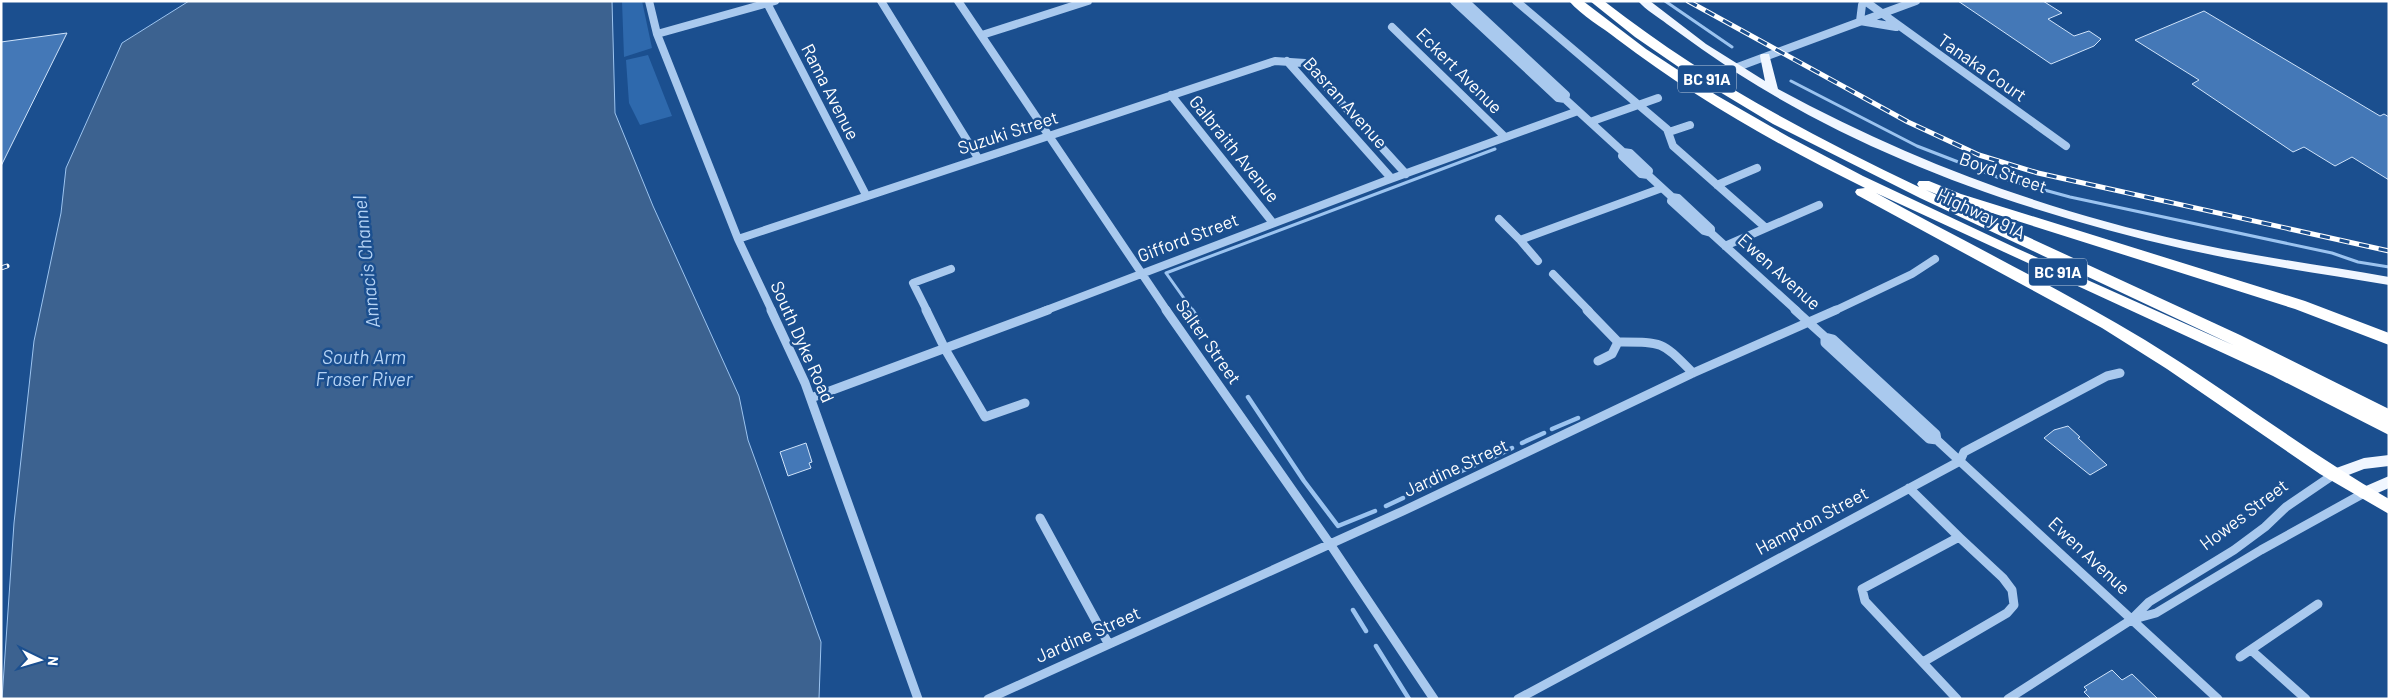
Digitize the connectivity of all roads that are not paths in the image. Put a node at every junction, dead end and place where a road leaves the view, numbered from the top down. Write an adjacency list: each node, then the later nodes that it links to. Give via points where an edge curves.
1 (650, 1): 18 (street, South Dyke Road)
2 (881, 1): 37 (street)
3 (958, 1): 19 (street, Salter Street)
4 (1088, 1): 19 (street)
5 (1454, 1): 26 (street, Ewen Avenue, via 1558,98)
6 (1465, 1): 26 (street, Ewen Avenue, via 1566,95)
7 (1516, 1): 27 (street)
8 (1575, 1): 29 (highway, Highway 91A / BC 91A, via 1659,64)
9 (1596, 1): 35 (highway, Highway 91A / BC 91A, via 1736,98)
10 (1643, 1): 22 (main road, Boyd Street)
11 (1916, 1): 14 (street)
12 (771, 2): 18 (street); 43 (street, Rama Avenue)
13 (1861, 2): 14 (street); 15 (street)
14 (1880, 14): 15 (street); 17 (street, Tanaka Court)
15 (1860, 21): 17 (street); 20 (street)
16 (1392, 26): 34 (street, Eckert Avenue)
17 (1899, 28): 36 (street, Tanaka Court)
18 (657, 34): 48 (street, South Dyke Road)
19 (982, 35): 33 (street, Salter Street)
20 (1765, 56): 22 (street); 23 (main road)
21 (1288, 61): 24 (street, Suzuki Street, via 1275,61); 39 (street, Basran Avenue, via 1305,63); 40 (street, Basran Avenue)
22 (1735, 68): 23 (main road, Boyd Street)
23 (1773, 90): 56 (main road, Boyd Street, via 1890,149 2024,200 2184,244)
24 (1171, 95): 33 (street, Suzuki Street); 46 (street, Galbraith Avenue)
25 (1658, 98): 27 (street)
26 (1565, 99): 28 (street, Ewen Avenue)
27 (1638, 105): 30 (street); 32 (street)
28 (1578, 111): 30 (street, Ewen Avenue); 34 (street, Gifford Street)
29 (1749, 120): 67 (highway, Highway 91A / BC 91A, via 1852,177 2224,346); 70 (highway, via 1800,156 2140,344)
30 (1590, 122): 42 (street, Ewen Avenue, via 1623,152 1622,156 1639,172 1648,175)
31 (1690, 125): 32 (street)
32 (1669, 132): 41 (street, via 1673,146)
33 (1049, 135): 37 (street, Suzuki Street); 54 (street, Salter Street)
34 (1505, 137): 39 (street, Gifford Street)
35 (1813, 140): 58 (highway, via 1956,197 2300,305); 66 (highway, Highway 91A / BC 91A, via 2292,366)
36 (2066, 146)
37 (978, 158): 43 (street, Suzuki Street)
38 (1757, 168): 41 (street)
39 (1406, 174): 40 (street, Gifford Street)
40 (1391, 178): 46 (street, Gifford Street)
41 (1717, 185): 47 (street)
42 (1662, 188): 49 (street); 50 (street, Ewen Avenue, via 1704,232)
43 (866, 195): 48 (street, Suzuki Street)
44 (1819, 205): 47 (street)
45 (1499, 219): 49 (street)
46 (1273, 223): 54 (street, Gifford Street)
47 (1766, 228): 50 (street)
48 (738, 239): 64 (street, South Dyke Road)
49 (1520, 240): 52 (street)
50 (1725, 246): 57 (street, Ewen Avenue)
51 (1935, 259): 57 (street, Jardine Street, via 1912,274)
52 (1538, 261)
53 (951, 269): 60 (street, via 913,283)
54 (1141, 274): 60 (street, Gifford Street); 77 (street, Salter Street)
55 (1553, 274): 59 (street)
56 (2389, 281)
57 (1809, 323): 62 (street, Jardine Street); 69 (street, Ewen Avenue, via 1825,337 1825,343 1929,439 1937,440)
58 (2389, 338)
59 (1618, 342): 61 (street, via 1612,354); 62 (street, via 1653,342 1666,346)
60 (945, 349): 64 (street, Gifford Street); 65 (street, via 984,417)
61 (1598, 362)
62 (1693, 373): 77 (street, Jardine Street)
63 (2120, 373): 69 (street, Hampton Street, via 2107,376 1964,452)
64 (811, 398): 84 (street, South Dyke Road)
65 (1025, 403)
66 (2389, 416)
67 (2389, 429)
68 (2389, 460): 70 (main road, Howes Street, via 2364,464)
69 (1960, 461): 72 (street, Hampton Street); 79 (street, Ewen Avenue)
70 (2333, 475): 73 (highway); 79 (street, Howes Street, via 2286,507 2265,528 2234,550 2150,602)
71 (2389, 482): 73 (main road, Howes Street)
72 (1909, 488): 76 (street); 87 (street, Hampton Street)
73 (2364, 493): 74 (highway); 79 (street, Howes Street, via 2156,613)
74 (2389, 507)
75 (1040, 518): 80 (street)
76 (1959, 537): 83 (street, via 2003,578 2012,590 2014,605 2007,613); 83 (street, via 1862,589 1865,601)
77 (1330, 544): 80 (street, Jardine Street); 86 (street, Salter Street)
78 (2318, 604): 81 (street)
79 (2131, 620): 89 (street, Howes Street); 90 (street, Ewen Avenue)
80 (1108, 643): 85 (street, Jardine Street)
81 (2251, 650): 82 (street); 91 (street)
82 (2240, 657)
83 (1923, 662): 88 (street)
84 (918, 699)
85 (988, 699)
86 (1434, 699)
87 (1518, 699)
88 (1957, 699)
89 (2008, 699)
90 (2218, 699)
91 (2306, 699)

